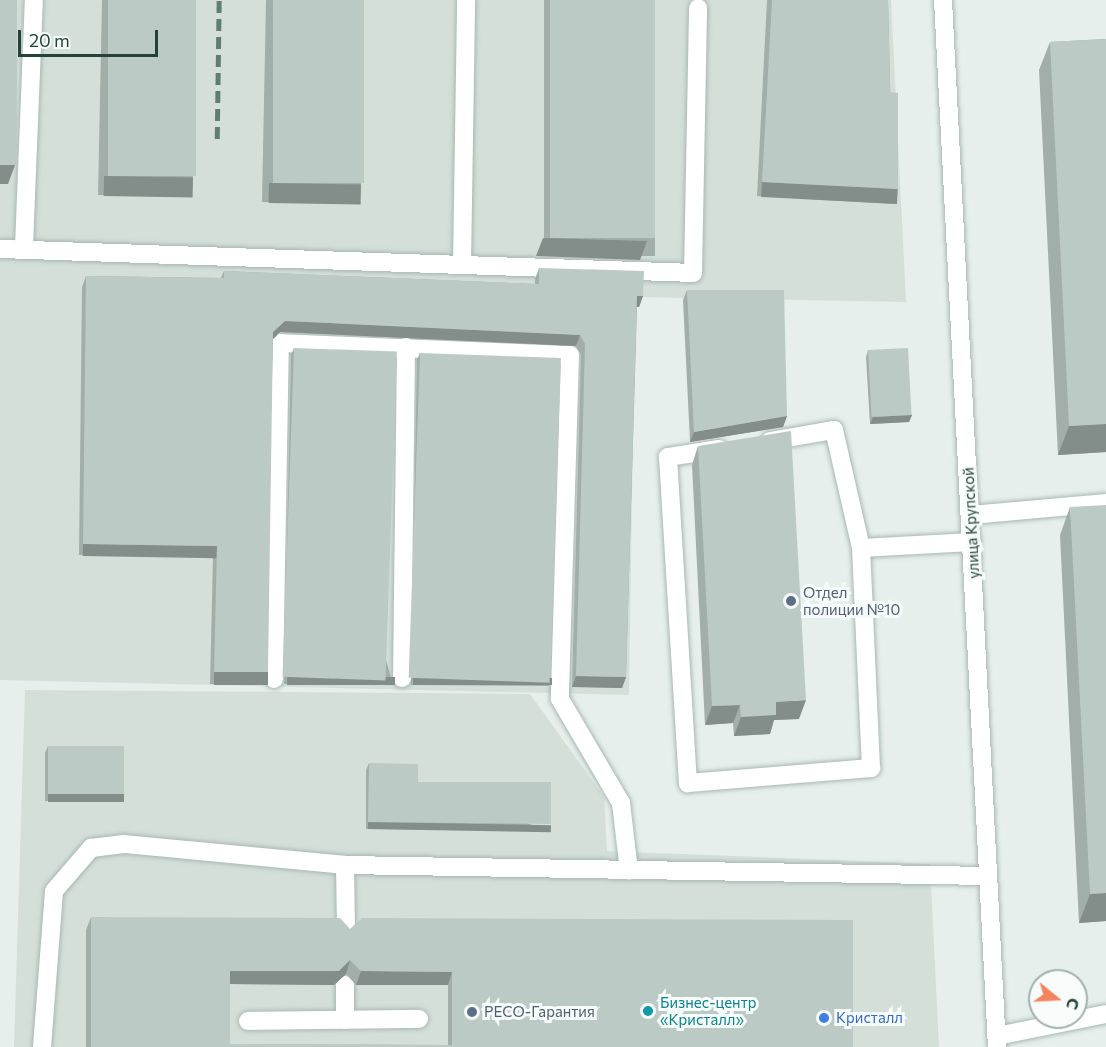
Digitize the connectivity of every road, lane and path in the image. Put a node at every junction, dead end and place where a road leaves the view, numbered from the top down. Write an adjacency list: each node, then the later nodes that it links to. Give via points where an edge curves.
1 (34, 0): 5 (street)
2 (466, 0): 7 (street)
3 (943, 0): 10 (street, улица Крупской)
4 (698, 8): 7 (street, via 693,273)
5 (24, 246): 6 (street); 7 (street)
6 (0, 249)
7 (462, 264)
8 (406, 346): 13 (street); 14 (street, via 280,343); 16 (street, via 570,355 560,699 621,803)
9 (1106, 503): 10 (street)
10 (971, 515): 11 (street, улица Крупской)
11 (972, 542): 12 (street); 17 (street, улица Крупской)
12 (861, 549): 12 (street, via 871,768 688,783 668,457 834,430)
13 (402, 678)
14 (274, 679)
15 (345, 865): 16 (street); 18 (street); 25 (street, via 124,844 91,848 54,891)
16 (629, 871): 17 (street)
17 (988, 876): 24 (street, улица Крупской)
18 (346, 931)
19 (345, 985): 22 (street)
20 (1106, 1014): 24 (street)
21 (419, 1019): 22 (street)
22 (345, 1020): 23 (street)
23 (248, 1021)
24 (997, 1042)
25 (42, 1047)

